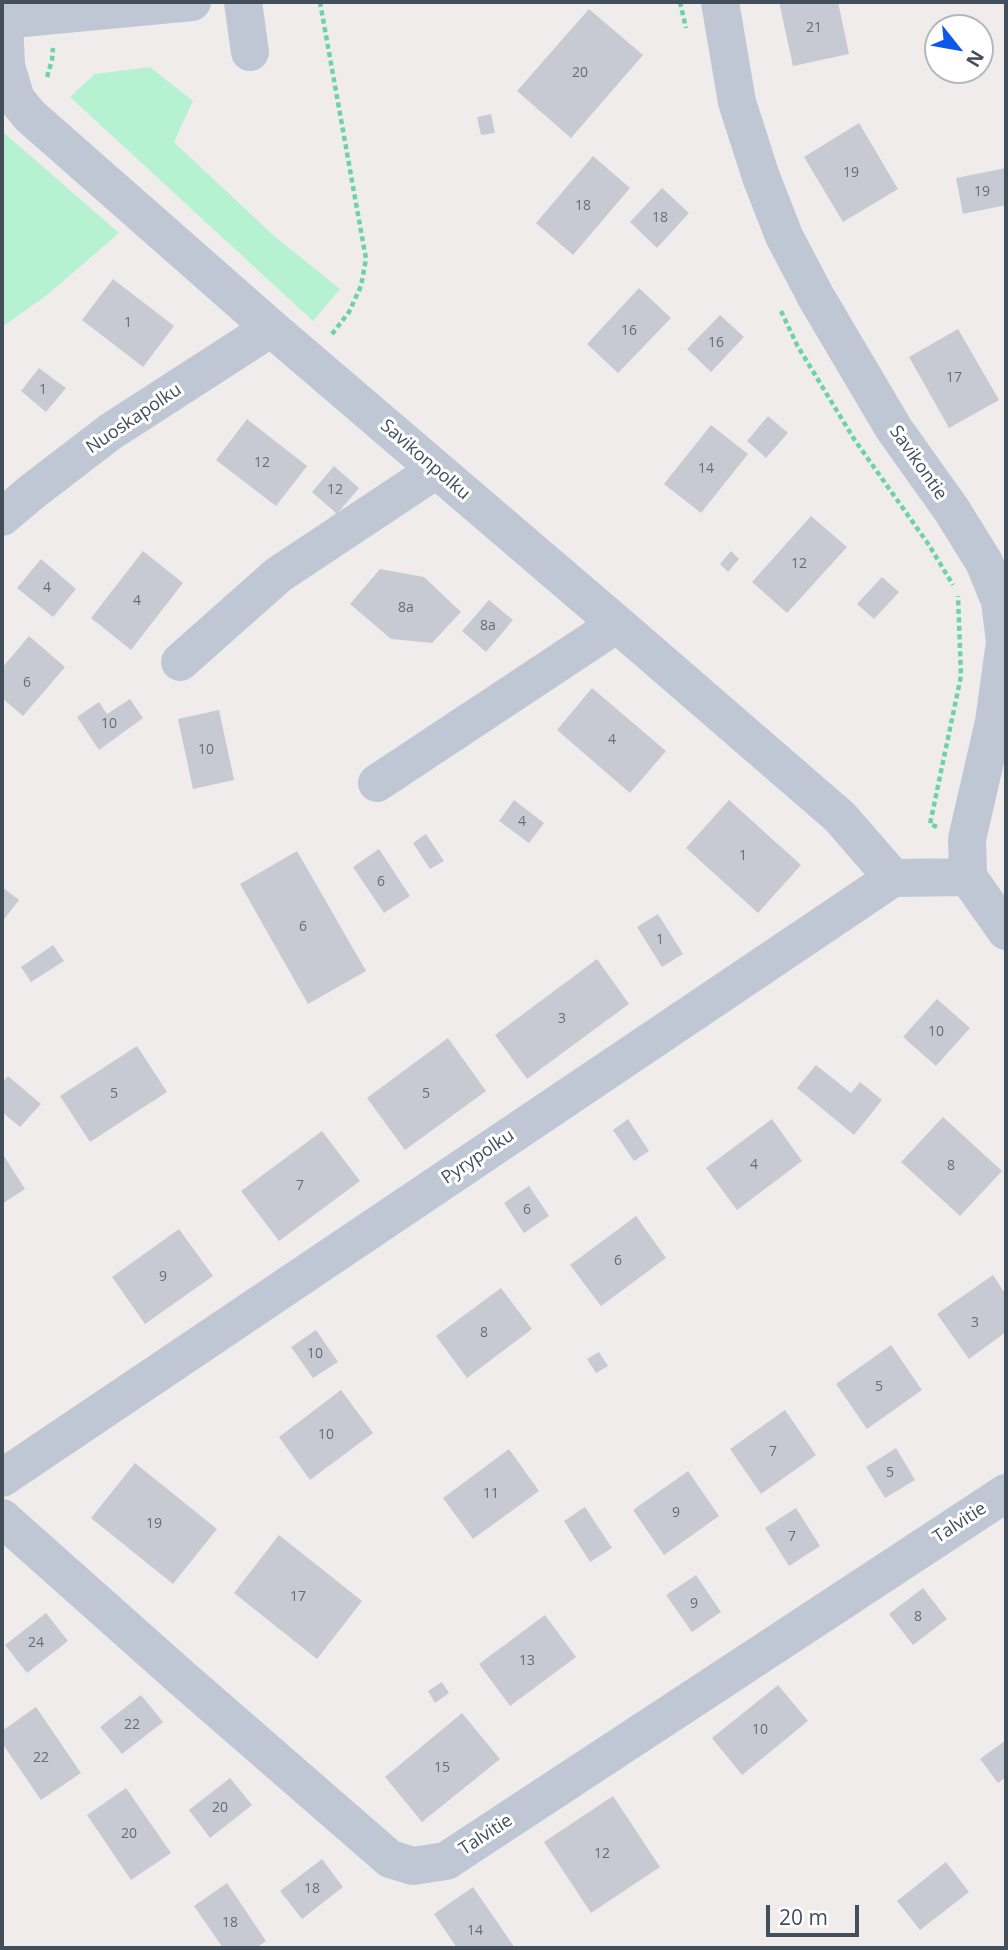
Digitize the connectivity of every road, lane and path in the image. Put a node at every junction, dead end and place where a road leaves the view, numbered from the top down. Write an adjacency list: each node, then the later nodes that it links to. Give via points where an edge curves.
1 (192, 2): 6 (street)
2 (243, 2): 9 (street)
3 (320, 2): 14 (path, via 366,259 349,312)
4 (680, 2): 8 (path)
5 (720, 2): 20 (street, Savikontie, via 737,102 784,236 894,429 984,562 1000,601 1005,642 994,722)
6 (53, 14): 7 (street); 11 (path, via 52,60)
7 (3, 19): 10 (street, Savikonpolku)
8 (689, 41)
9 (250, 52)
10 (4, 68): 11 (street, Savikonpolku, via 16,99)
11 (30, 116): 13 (street, Savikonpolku)
12 (780, 310): 20 (path, via 854,439 958,594 961,676 930,824)
13 (271, 328): 14 (street, Savikonpolku); 16 (street, Nuoskapolku, via 110,432)
14 (310, 361): 15 (street, Savikonpolku)
15 (436, 470): 17 (street, Savikonpolku); 18 (street, via 278,575)
16 (2, 517)
17 (617, 624): 19 (street); 22 (street, Savikonpolku, via 840,817)
18 (180, 662)
19 (377, 783)
20 (967, 839): 21 (street, Savikontie)
21 (968, 877): 22 (street); 23 (street)
22 (893, 878): 24 (street, Pyrypolku)
23 (1006, 931)
24 (2, 1478)
25 (1006, 1493): 26 (street, Talvitie, via 446,1861 413,1866 390,1859)
26 (2, 1518)

